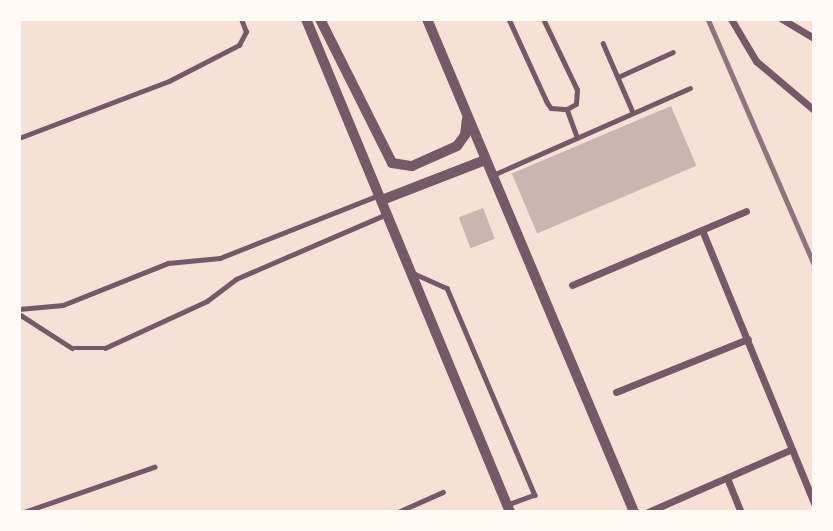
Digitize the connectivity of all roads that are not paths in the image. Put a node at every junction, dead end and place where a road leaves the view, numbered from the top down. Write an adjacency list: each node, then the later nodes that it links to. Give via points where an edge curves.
1 (241, 19): 19 (lane, via 246,32 240,46 169,81)
2 (306, 19): 22 (street)
3 (320, 19): 14 (street, via 392,163 412,166 457,146 465,135)
4 (427, 19): 14 (street)
5 (509, 19): 15 (lane, via 547,102)
6 (543, 19): 15 (lane, via 577,90 576,104)
7 (732, 19): 17 (street, via 740,39 770,76)
8 (782, 19): 9 (street)
9 (814, 38)
10 (603, 43): 12 (lane)
11 (673, 52): 12 (lane)
12 (618, 77): 16 (lane)
13 (691, 88): 16 (lane)
14 (464, 106): 20 (street)
15 (567, 109): 18 (lane)
16 (632, 110): 18 (lane)
17 (814, 110)
18 (577, 136): 21 (lane)
19 (19, 138)
20 (485, 160): 21 (street); 22 (street)
21 (492, 175): 41 (street)
22 (381, 197): 24 (street); 28 (lane, via 220,258 168,263 62,305)
23 (746, 211): 25 (street)
24 (387, 213): 26 (street); 28 (lane, via 236,279 197,306 105,348 72,348)
25 (702, 230): 27 (street); 29 (street)
26 (412, 273): 37 (street); 37 (lane, via 447,288 535,495)
27 (572, 285)
28 (19, 312)
29 (748, 339): 30 (street); 31 (street)
30 (616, 393)
31 (792, 449): 33 (street); 35 (street)
32 (154, 467): 36 (lane)
33 (727, 478): 42 (street); 43 (street)
34 (443, 492): 40 (lane)
35 (814, 503)
36 (43, 505): 38 (lane); 39 (lane)
37 (509, 509)
38 (24, 512)
39 (46, 512)
40 (398, 512)
41 (634, 512)
42 (648, 512)
43 (741, 512)

